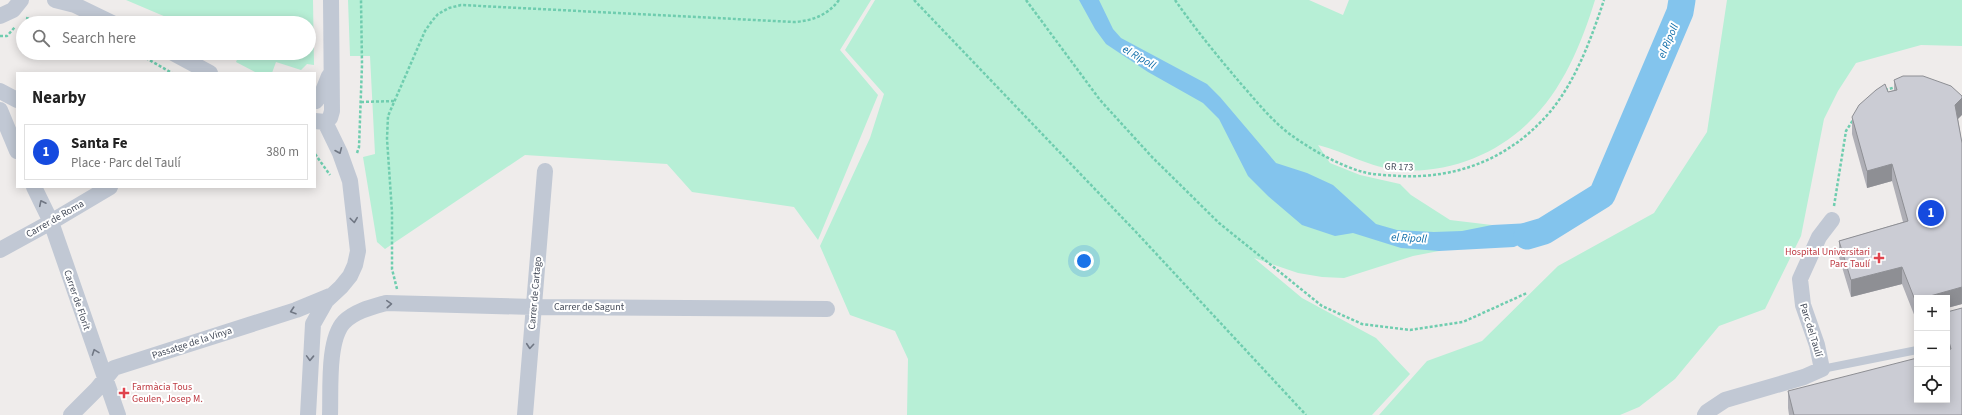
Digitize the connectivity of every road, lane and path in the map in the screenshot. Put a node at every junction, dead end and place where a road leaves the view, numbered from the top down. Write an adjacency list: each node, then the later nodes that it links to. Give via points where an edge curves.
1 (21, 0): 11 (street, via 13,10)
2 (55, 0): 10 (street, via 75,5)
3 (331, 0): 16 (street)
4 (361, 0): 25 (path)
5 (838, 0): 24 (path, via 834,6 812,21 794,22 461,5 438,14 425,31)
6 (914, 0): 50 (path)
7 (1026, 0): 37 (path, via 1100,100 1152,157 1219,223 1322,306 1362,324 1410,330 1463,322)
8 (1175, 0): 9 (path, GR 173, via 1238,81 1272,119 1292,136 1338,162 1364,172 1409,176 1454,172 1475,166 1499,155 1534,128 1556,104 1577,69)
9 (1604, 0)
10 (98, 16)
11 (1, 18)
12 (16, 26): 13 (path, via 7,36)
13 (0, 36)
14 (149, 60): 17 (path)
15 (186, 60): 18 (street)
16 (332, 64): 23 (street, via 325,87); 28 (street)
17 (170, 72)
18 (208, 72)
19 (1900, 86): 21 (path)
20 (0, 91): 22 (street)
21 (1883, 91)
22 (16, 99)
23 (316, 101): 28 (street, via 324,100)
24 (394, 101): 25 (path); 39 (path, via 388,116 387,139 392,212 392,269)
25 (361, 102): 30 (path)
26 (1856, 115): 34 (path, via 1846,131)
27 (1, 116): 29 (street)
28 (324, 116): 38 (street, one-way to 38, via 350,181 358,251 350,276)
29 (16, 149)
30 (358, 160)
31 (545, 171): 40 (street, Carrer de Cartago)
32 (34, 188): 35 (street, Carrer de Florit, one-way to 32)
33 (108, 188): 35 (street, Carrer de Roma)
34 (1832, 220): 43 (street, Parc del Taulí, via 1819,238 1800,279 1803,306 1817,345)
35 (51, 222): 36 (street, Carrer de Roma); 44 (street, Carrer de Florit, one-way to 35)
36 (0, 250)
37 (1527, 293)
38 (330, 296): 44 (street, Passatge de la Vinya, one-way to 44, via 296,310 114,368); 47 (street, one-way to 47, via 313,324)
39 (401, 303): 40 (street, Carrer de Sagunt); 48 (street, Carrer de Sagunt, one-way to 39, via 333,345 344,322 369,308 386,303)
40 (533, 307): 41 (street, Carrer de Sagunt); 49 (street, Carrer de Cartago, one-way to 49)
41 (827, 309)
42 (1914, 351): 43 (lane)
43 (1822, 369): 51 (street, Parc del Taulí, via 1804,378 1725,400)
44 (105, 379): 45 (street, Passatge de la Vinya); 46 (street, Carrer de Florit)
45 (71, 415)
46 (118, 415)
47 (308, 415)
48 (330, 415)
49 (524, 415)
50 (1306, 415)
51 (1705, 415)

